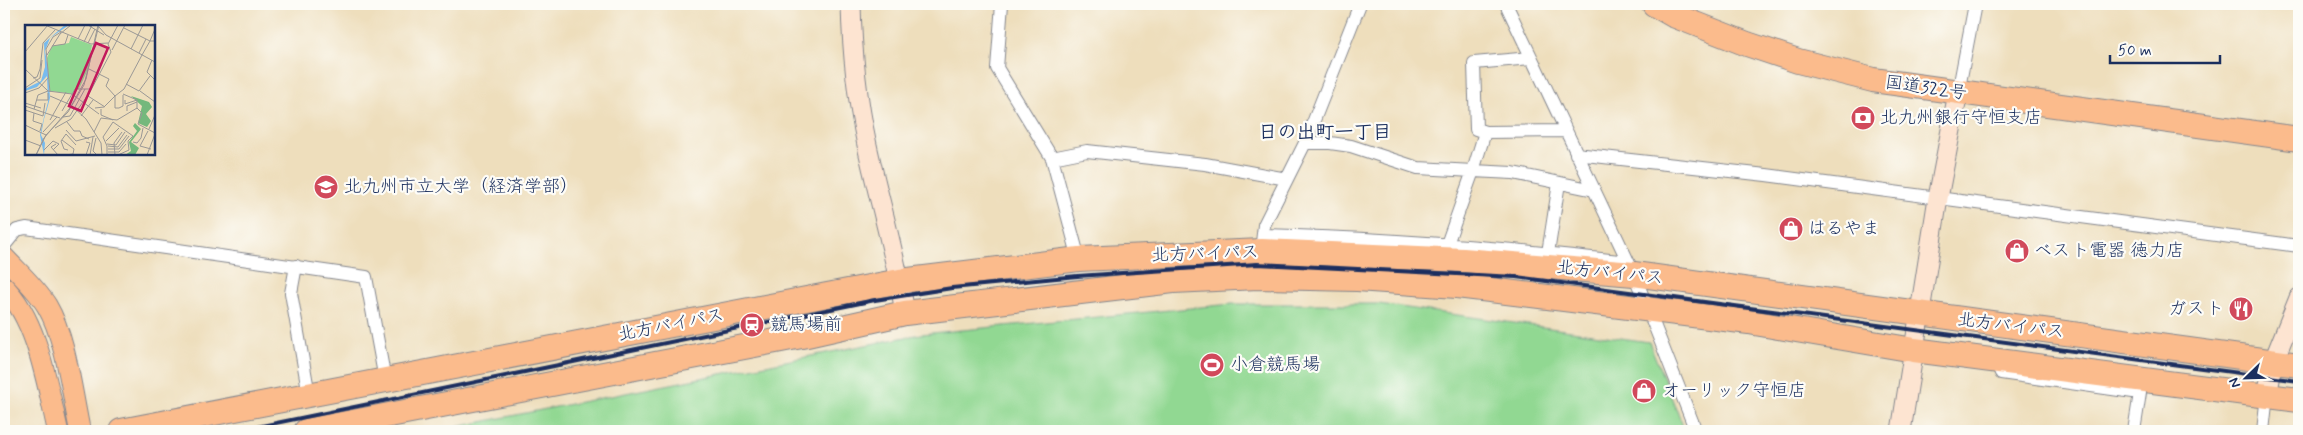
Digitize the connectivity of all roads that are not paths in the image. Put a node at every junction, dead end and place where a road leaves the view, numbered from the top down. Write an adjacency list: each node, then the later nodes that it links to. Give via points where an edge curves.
1 (851, 4): 30 (street, via 852,43 866,143)
2 (1002, 4): 14 (street, via 997,68)
3 (1360, 4): 12 (street)
4 (1506, 4): 7 (street)
5 (1654, 4): 8 (highway, 国道322号, via 1673,15 1798,61 1873,80)
6 (1975, 4): 8 (street)
7 (1531, 58): 9 (street); 10 (street, via 1474,63 1476,129)
8 (1958, 93): 11 (highway, 国道322号); 19 (street)
9 (1566, 131): 10 (street); 13 (street)
10 (1485, 132): 15 (street)
11 (2299, 138)
12 (1305, 143): 15 (street, via 1330,142 1351,146 1418,168); 16 (street)
13 (1576, 154): 18 (street); 19 (street)
14 (1052, 158): 16 (street, via 1087,151 1205,164); 26 (street)
15 (1473, 172): 17 (street, via 1513,172); 21 (street)
16 (1287, 180): 20 (street, via 1264,225)
17 (1559, 183): 18 (street); 24 (street)
18 (1594, 190): 28 (street)
19 (1938, 198): 23 (street); 35 (street)
20 (1262, 243): 21 (street, via 1351,238); 26 (highway, 北方バイパス); 28 (highway, 北方バイパス, via 1463,260); 29 (street)
21 (1447, 244): 24 (street)
22 (4, 246): 27 (street, via 17,230 26,228)
23 (2299, 246)
24 (1548, 252): 28 (street)
25 (4, 258): 45 (main road, via 37,292 54,321)
26 (1079, 259): 30 (highway, 北方バイパス)
27 (296, 266): 40 (street, via 366,277); 41 (street, via 291,293)
28 (1631, 268): 33 (street); 35 (highway, 北方バイパス)
29 (1258, 277): 33 (highway, 北方バイパス, via 1458,286); 34 (highway, 北方バイパス, via 1174,281)
30 (900, 281): 34 (street); 40 (highway, 北方バイパス)
31 (4, 287): 44 (main road, via 19,304 33,335)
32 (2299, 298): 38 (street)
33 (1648, 309): 36 (highway, 北方バイパス, via 1749,322); 48 (street)
34 (906, 313): 47 (highway, 北方バイパス)
35 (1920, 314): 36 (street); 38 (highway, 北方バイパス)
36 (1914, 350): 37 (highway, 北方バイパス); 49 (street)
37 (1996, 360): 42 (highway, 北方バイパス); 50 (street, via 2001,373 2140,393)
38 (2274, 360): 39 (highway, 北方バイパス); 42 (street)
39 (2299, 365)
40 (386, 380): 41 (highway, 北方バイパス)
41 (309, 395): 46 (highway, 北方バイパス)
42 (2267, 395): 43 (highway, 北方バイパス); 51 (street)
43 (2299, 400)
44 (58, 431)
45 (80, 431)
46 (120, 431)
47 (306, 431)
48 (1696, 431)
49 (1901, 431)
50 (2134, 431)
51 (2263, 431)

